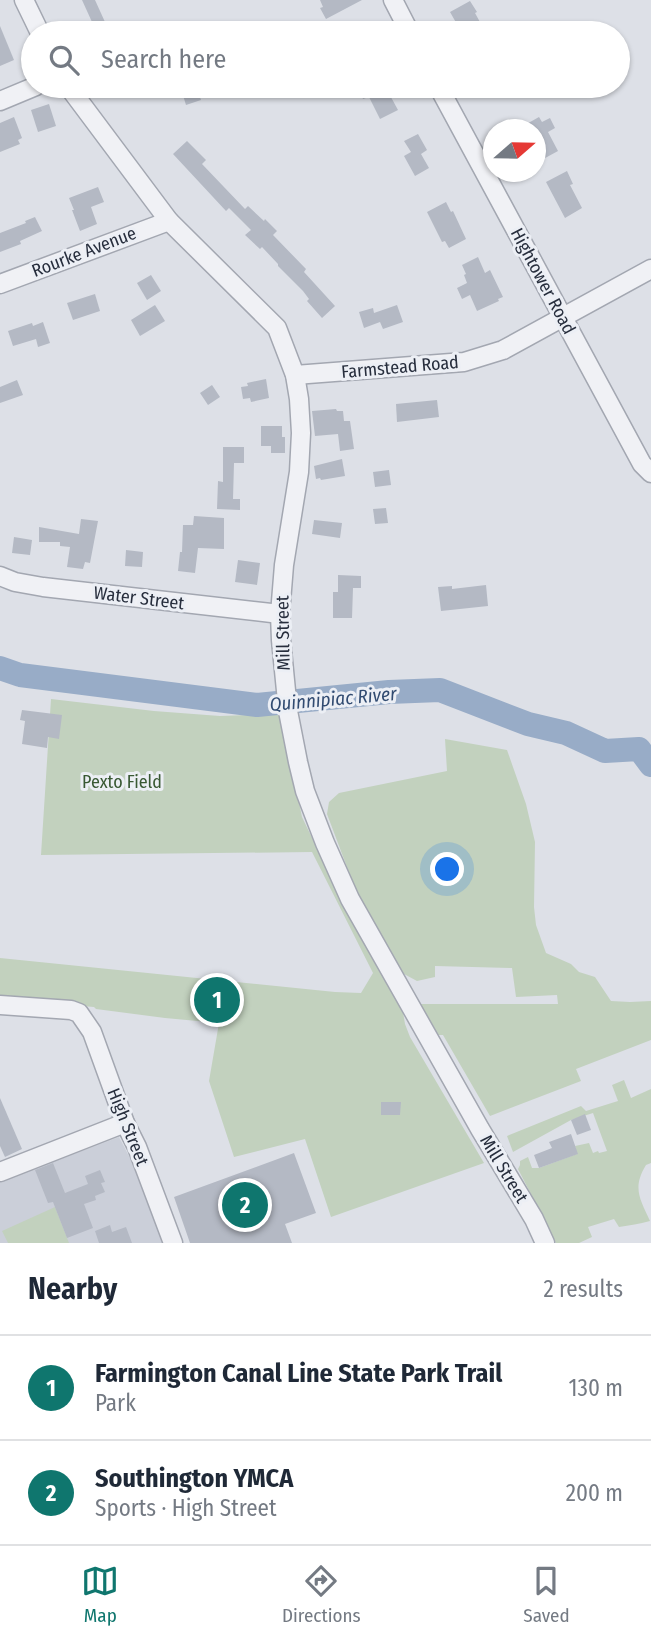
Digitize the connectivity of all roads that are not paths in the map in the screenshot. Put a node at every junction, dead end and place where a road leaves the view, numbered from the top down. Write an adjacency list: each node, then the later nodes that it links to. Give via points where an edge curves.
1 (24, 0): 3 (street)
2 (393, 0): 4 (street)
3 (34, 21)
4 (404, 21)
5 (21, 92): 8 (street)
6 (77, 98): 9 (street, Mill Street)
7 (444, 98): 12 (street, Hightower Road)
8 (0, 101)
9 (169, 221): 11 (street, Rourke Avenue); 13 (street, Mill Street, via 277,328)
10 (651, 269): 12 (street, Farmstead Road)
11 (0, 284)
12 (563, 317): 13 (street, Farmstead Road, via 503,350 464,362); 14 (street, Hightower Road)
13 (295, 375): 16 (street, Mill Street, via 302,433)
14 (651, 473)
15 (0, 576): 16 (street, Water Street, via 43,587)
16 (280, 614): 21 (street, Mill Street, via 286,703 306,791 325,843 350,899)
17 (0, 1005): 18 (street, High Street, via 79,1013 92,1032)
18 (125, 1123): 19 (street); 20 (street, High Street)
19 (0, 1172)
20 (173, 1243)
21 (545, 1243)

